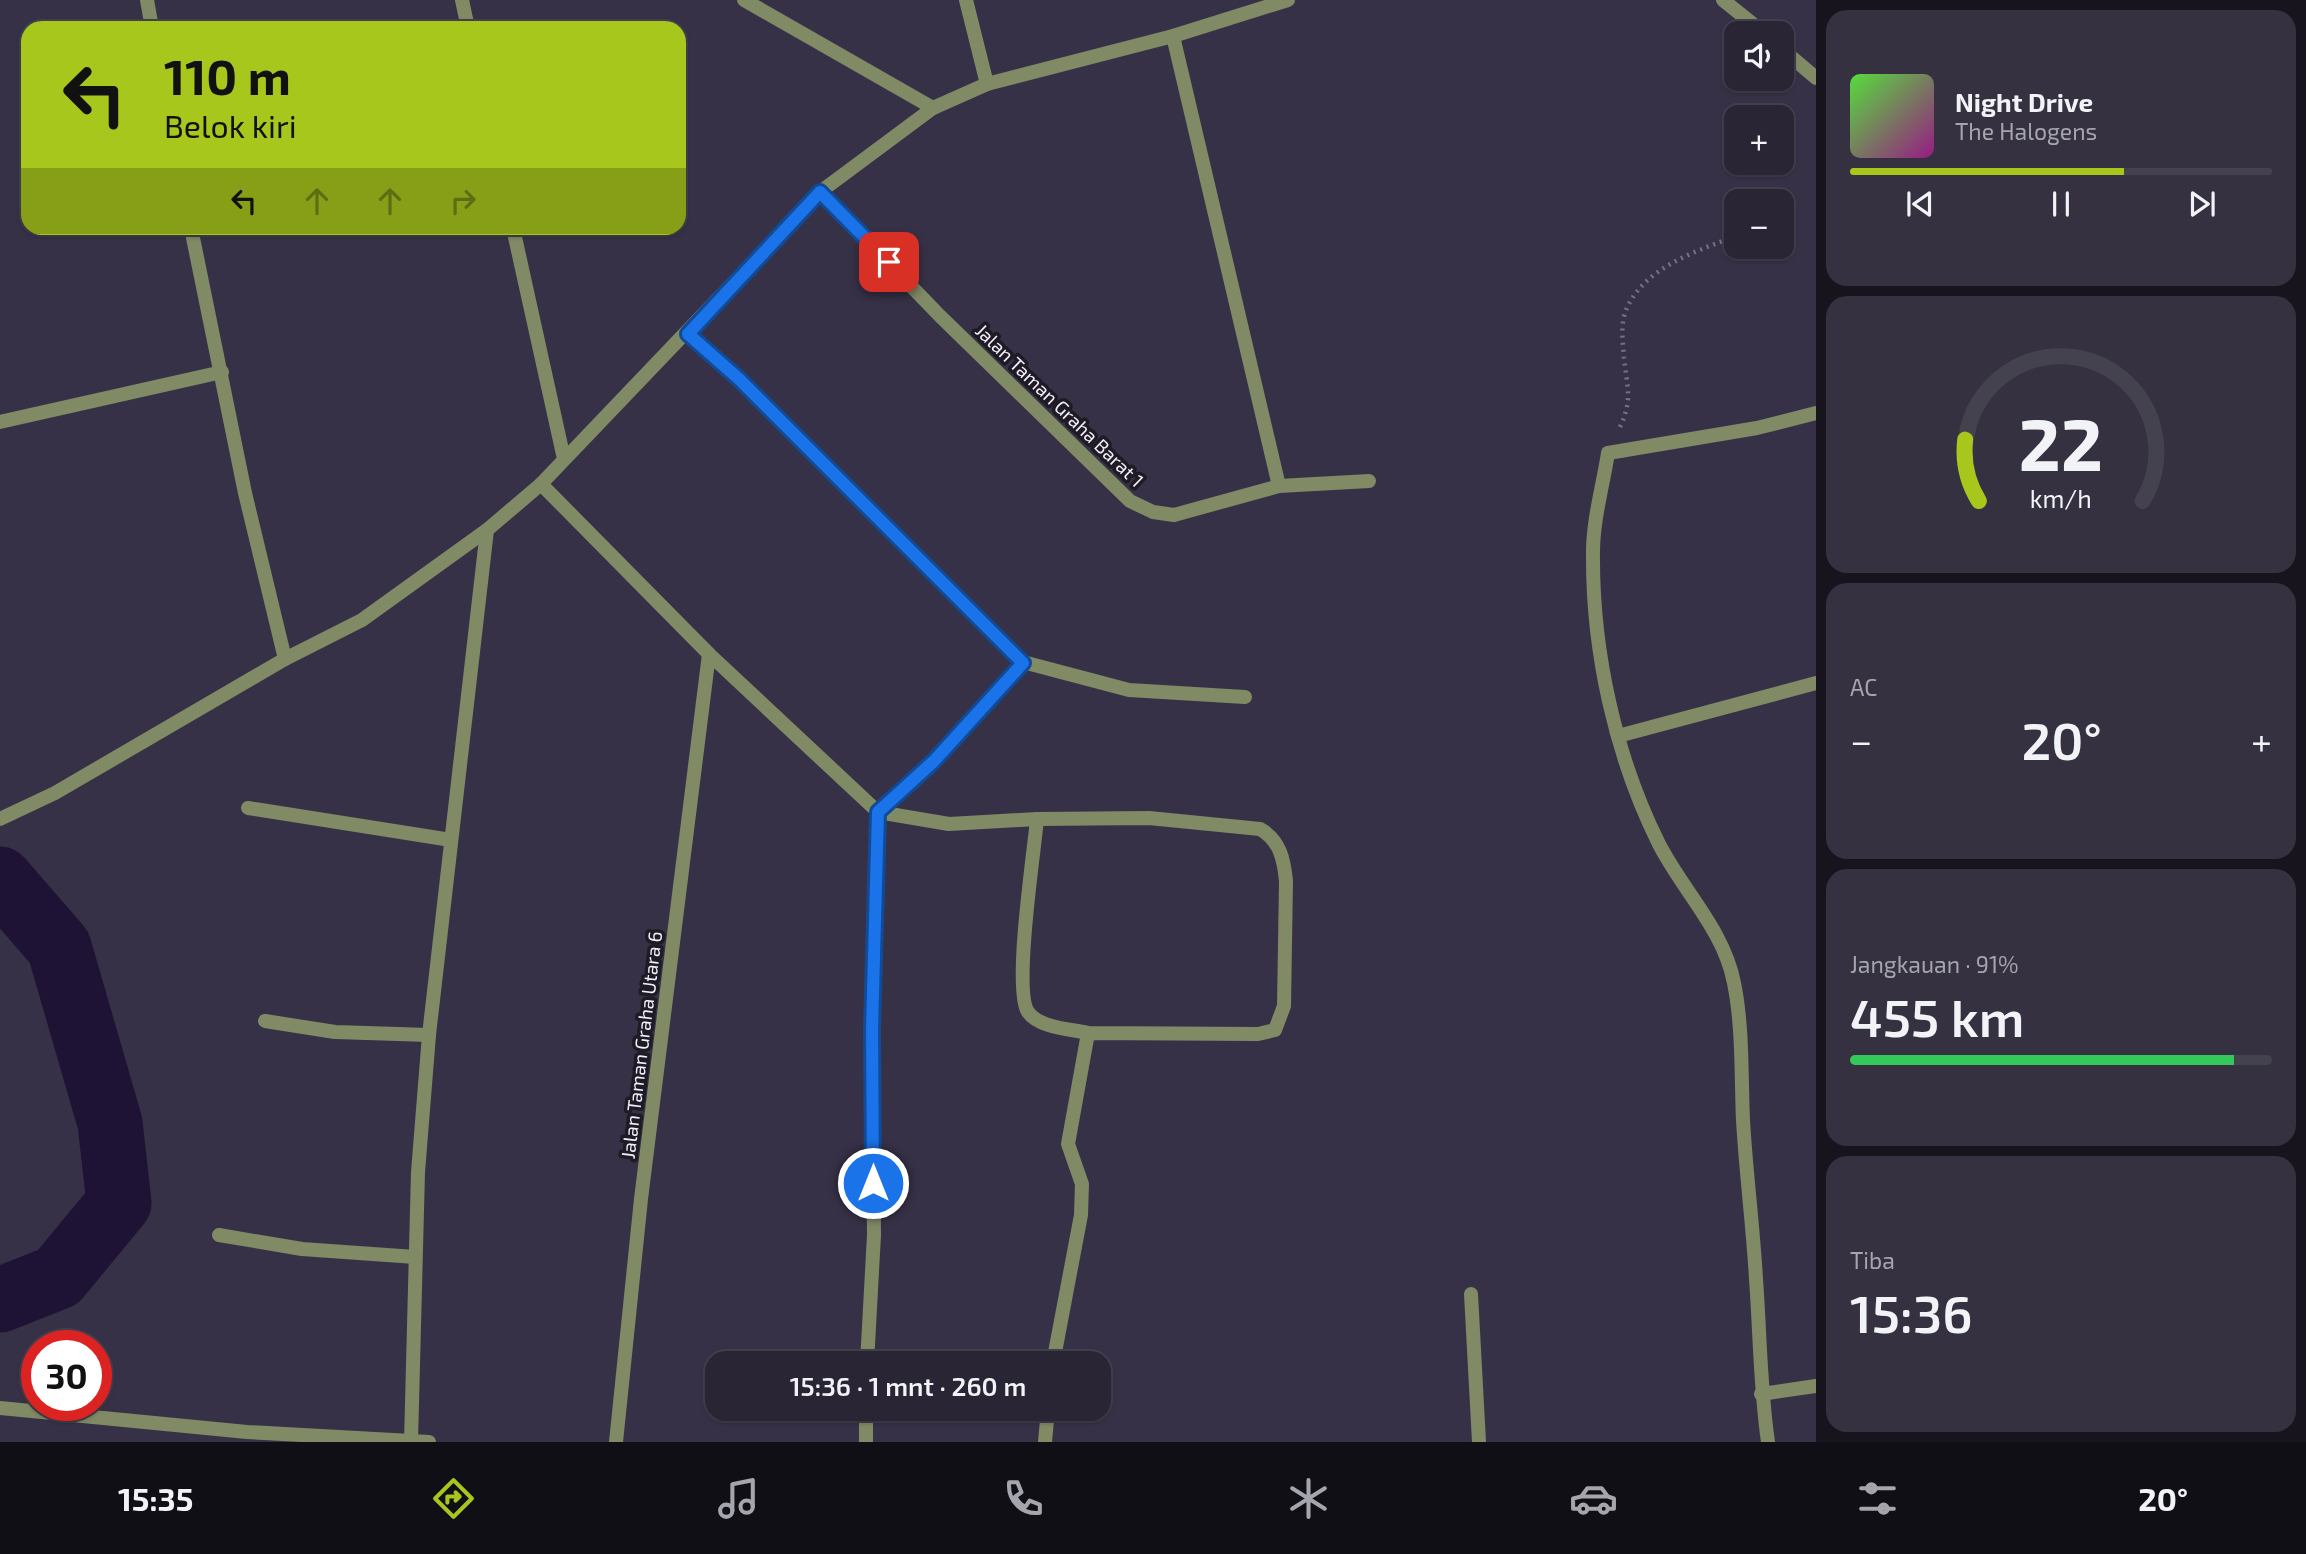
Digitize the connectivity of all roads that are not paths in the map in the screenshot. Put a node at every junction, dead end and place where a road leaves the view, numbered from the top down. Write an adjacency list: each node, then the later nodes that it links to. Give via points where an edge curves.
1 (147, 0): 7 (street)
2 (462, 0): 8 (street)
3 (744, 0): 14 (street)
4 (966, 0): 13 (street)
5 (1288, 0): 10 (street)
6 (1723, 0): 9 (street)
7 (151, 21)
8 (466, 21)
9 (1749, 21)
10 (1173, 36): 13 (street); 25 (street)
11 (1794, 59): 12 (street)
12 (1816, 78)
13 (987, 84): 14 (street)
14 (933, 108): 15 (street)
15 (820, 192): 18 (street); 25 (street, Jalan Taman Graha Barat 1, via 1130,501 1153,512 1174,515)
16 (193, 235): 19 (street)
17 (515, 235): 22 (street)
18 (688, 334): 22 (street); 29 (street, via 739,379)
19 (222, 372): 21 (street); 28 (street)
20 (1816, 413): 32 (street, via 1757,428 1608,453 1593,551 1594,599 1604,678)
21 (0, 422)
22 (564, 459): 24 (street)
23 (1369, 481): 25 (street, Jalan Taman Graha Barat 1)
24 (541, 484): 26 (street); 27 (street)
25 (1279, 486)
26 (487, 530): 28 (street, via 362,620); 37 (street)
27 (709, 654): 34 (street); 54 (street, Jalan Taman Graha Utara 6, via 641,1199)
28 (285, 659): 35 (street, via 55,793)
29 (1023, 663): 31 (street, via 1129,690); 34 (street, via 934,761)
30 (1816, 683): 32 (street)
31 (1245, 697)
32 (1618, 736): 47 (street, via 1651,828 1707,919 1734,982)
33 (248, 808): 37 (street)
34 (878, 812): 36 (street, via 949,824); 44 (street, via 872,1029 874,1235)
35 (0, 819)
36 (1037, 820): 39 (street, via 1023,1001 1029,1014 1040,1022); 39 (street, via 1149,818 1260,829 1277,843 1284,865 1284,1006 1275,1030 1258,1034)
37 (452, 840): 40 (street)
38 (265, 1021): 40 (street, via 335,1032)
39 (1088, 1033): 45 (street, via 1068,1144 1082,1184 1082,1215)
40 (429, 1035): 42 (street)
41 (219, 1235): 42 (street, via 302,1249)
42 (415, 1258): 52 (street)
43 (1471, 1294): 57 (street)
44 (868, 1351)
45 (1055, 1351)
46 (1816, 1386): 47 (street)
47 (1761, 1394): 58 (street)
48 (0, 1409): 51 (street)
49 (866, 1421): 55 (street)
50 (1047, 1421): 56 (street)
51 (246, 1437): 52 (street)
52 (411, 1441): 53 (street)
53 (429, 1442)
54 (616, 1442)
55 (866, 1442)
56 (1045, 1442)
57 (1479, 1442)
58 (1768, 1442)

